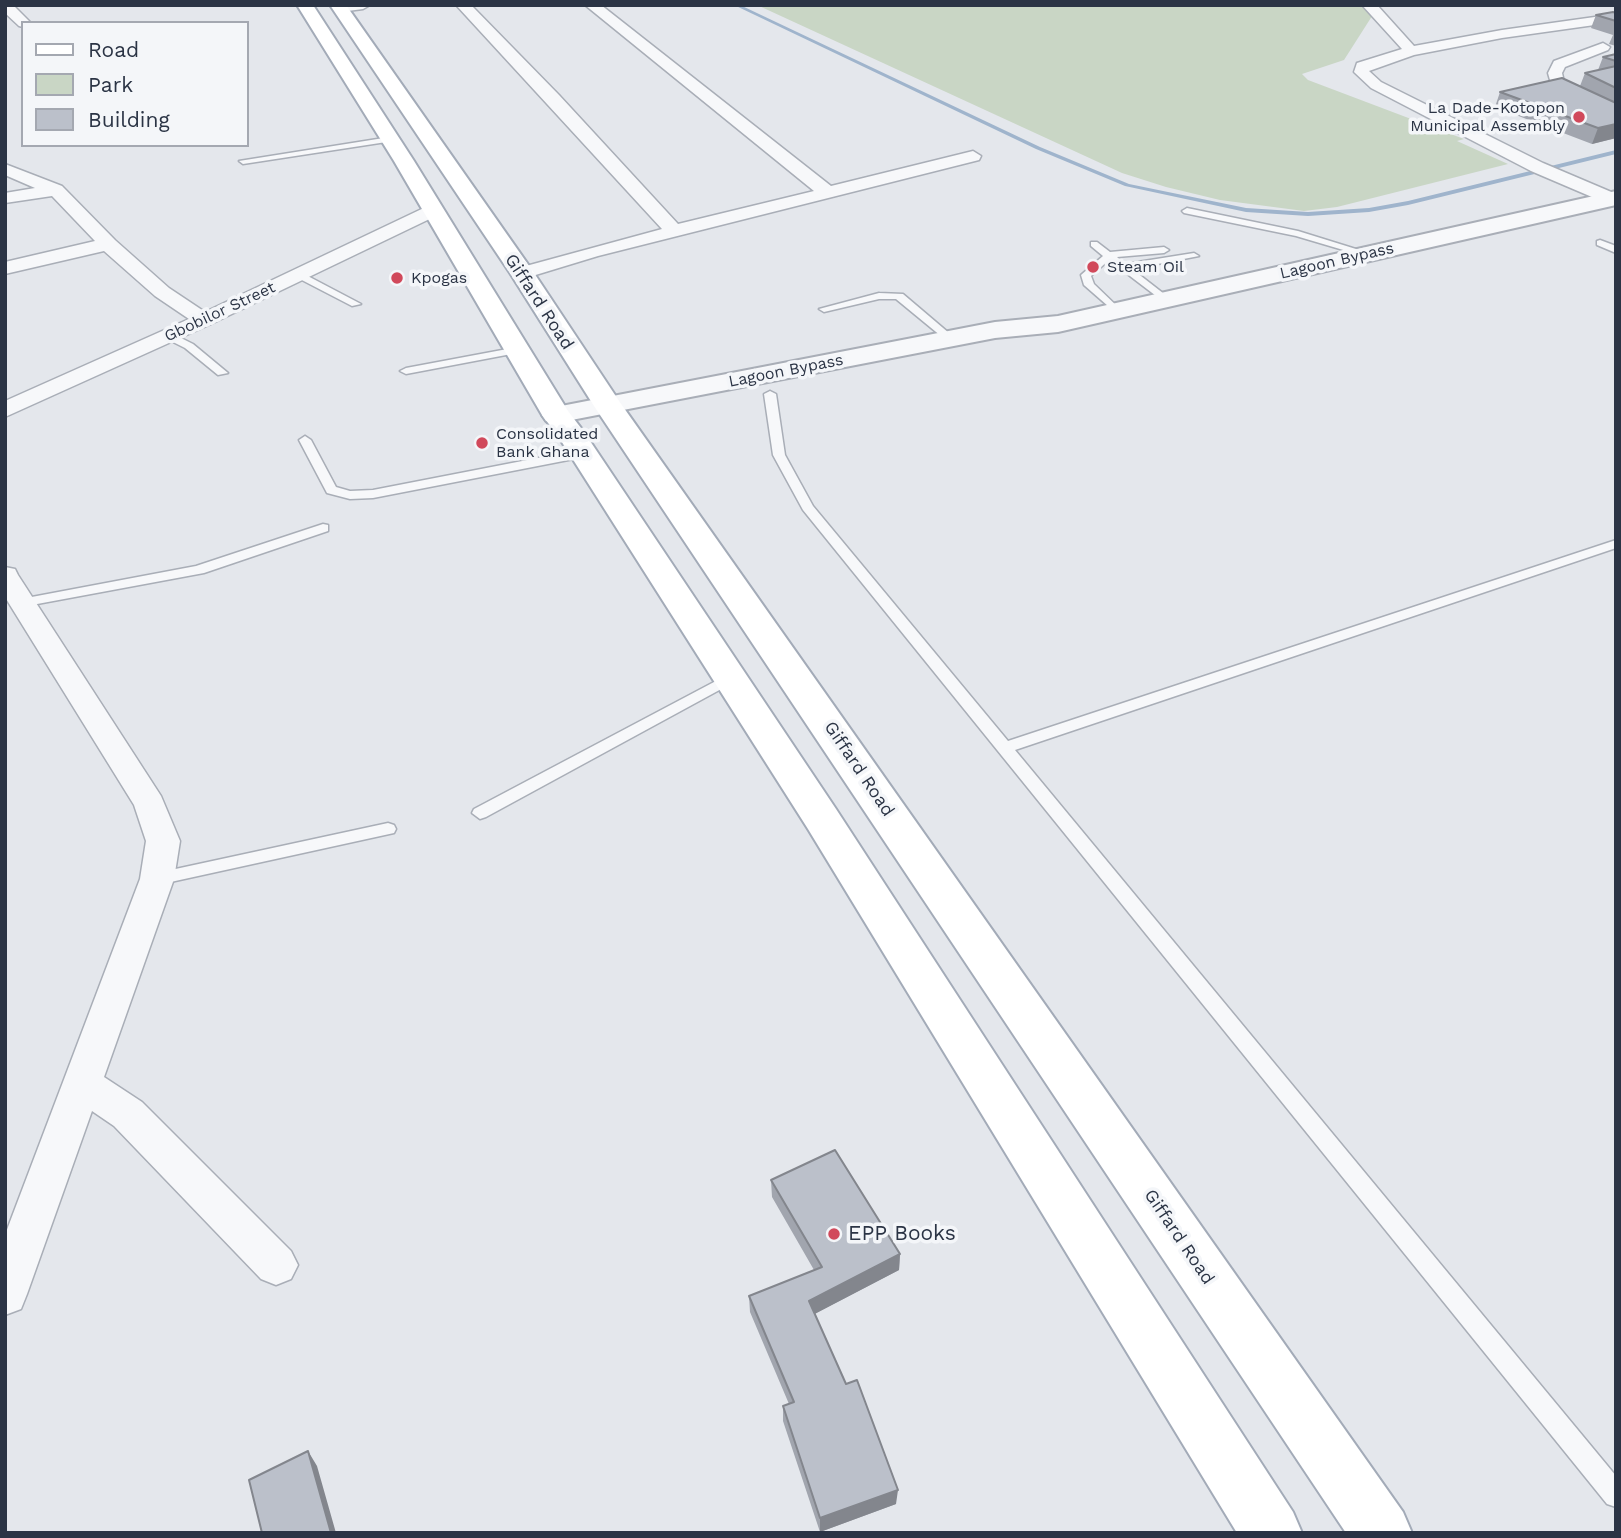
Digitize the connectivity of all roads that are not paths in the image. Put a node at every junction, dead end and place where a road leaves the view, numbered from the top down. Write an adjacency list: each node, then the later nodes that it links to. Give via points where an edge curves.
1 (5, 5): 6 (street)
2 (463, 5): 23 (street)
3 (592, 5): 18 (street)
4 (1369, 5): 9 (street)
5 (337, 6): 11 (main road, Giffard Road); 34 (main road, Giffard Road)
6 (22, 21)
7 (1612, 21): 9 (street)
8 (1603, 47): 10 (street, via 1559,64 1557,84)
9 (1411, 51): 20 (street, via 1362,66 1361,72 1376,85 1544,170)
10 (1616, 115)
11 (390, 139): 13 (lane); 21 (main road, Giffard Road)
12 (973, 156): 18 (street)
13 (243, 161)
14 (5, 169): 15 (street)
15 (25, 179): 16 (street); 17 (street)
16 (5, 182)
17 (56, 190): 19 (street); 26 (street)
18 (828, 193): 23 (street)
19 (5, 198)
20 (1614, 199): 29 (street, Lagoon Bypass)
21 (434, 210): 35 (street, Gbobilor Street); 44 (main road, Giffard Road)
22 (1187, 211): 29 (lane)
23 (674, 231): 34 (street)
24 (1094, 243): 30 (lane)
25 (1600, 243): 28 (lane)
26 (108, 244): 33 (street); 40 (street, via 162,292)
27 (1164, 250): 30 (lane)
28 (1616, 250)
29 (1367, 254): 36 (street, Lagoon Bypass)
30 (1109, 255): 32 (lane); 39 (lane, via 1086,275 1089,285)
31 (1194, 256): 32 (lane)
32 (1124, 267): 36 (lane)
33 (5, 268)
34 (522, 273): 49 (main road, Giffard Road)
35 (299, 275): 37 (lane); 40 (street, Gbobilor Street)
36 (1164, 299): 39 (street, Lagoon Bypass)
37 (356, 304)
38 (824, 309): 43 (lane, via 899,296)
39 (1116, 310): 41 (street, Lagoon Bypass)
40 (204, 320): 42 (street, Gbobilor Street)
41 (1058, 324): 43 (street, Lagoon Bypass); 47 (street, Lagoon Bypass, via 1011,343)
42 (169, 336): 46 (lane); 48 (street, Gbobilor Street)
43 (951, 339): 49 (street, Lagoon Bypass)
44 (518, 350): 45 (lane); 50 (main road, Giffard Road)
45 (406, 371)
46 (222, 373)
47 (770, 394): 49 (street, Lagoon Bypass); 56 (lane, via 779,455 807,507)
48 (5, 410)
49 (615, 415): 50 (street, Lagoon Bypass); 65 (main road, Giffard Road)
50 (570, 434): 51 (lane, via 373,494 349,495 331,489); 55 (main road, Giffard Road)
51 (306, 440)
52 (323, 528): 54 (lane, via 199,570)
53 (1616, 544): 56 (lane)
54 (13, 589): 59 (street, via 150,804 163,841)
55 (731, 678): 57 (lane); 64 (main road, Giffard Road)
56 (1004, 748): 63 (lane)
57 (480, 813)
58 (388, 829): 59 (lane)
59 (157, 879): 60 (street)
60 (82, 1084): 61 (street, via 128,1114); 62 (street)
61 (276, 1265)
62 (5, 1294)
63 (1616, 1495)
64 (1268, 1531)
65 (1382, 1533)

